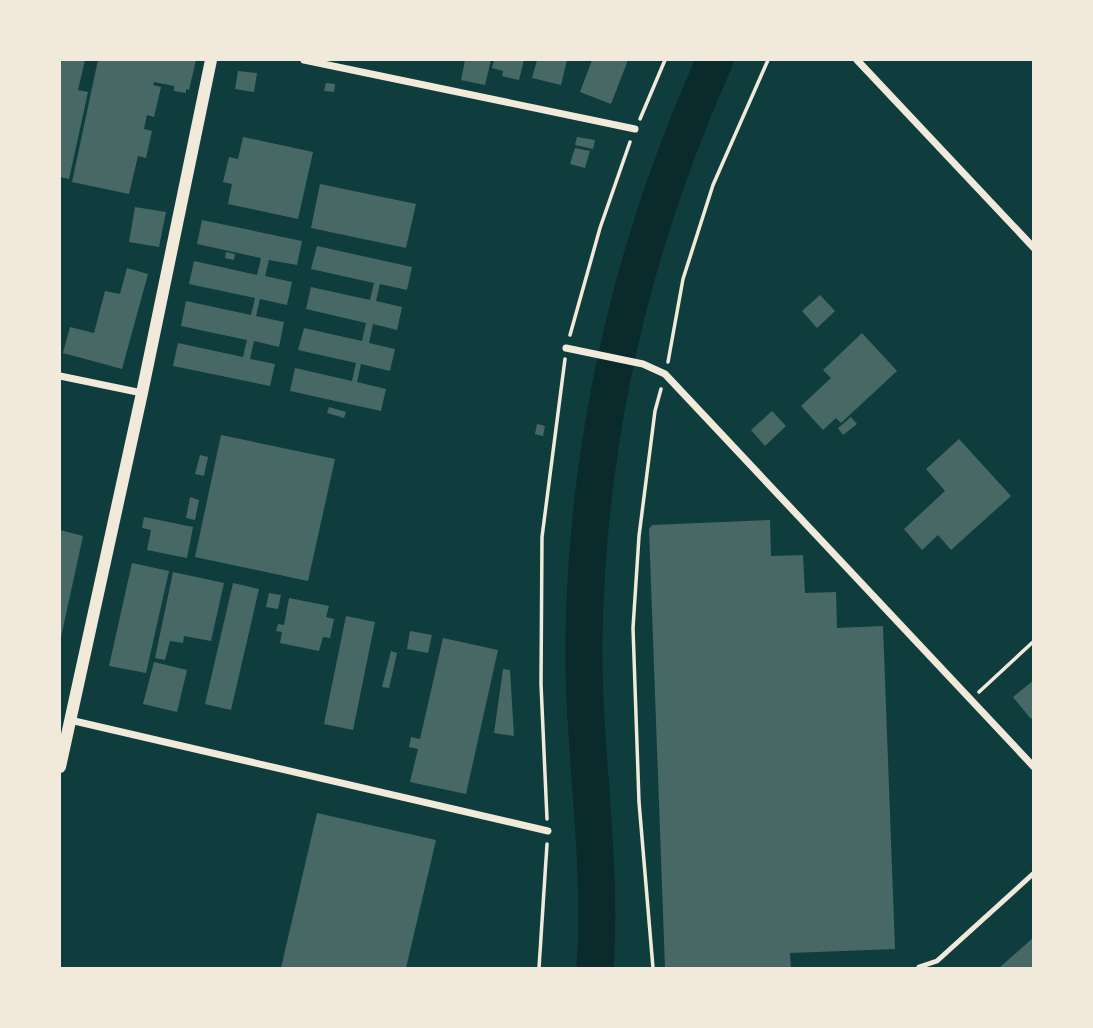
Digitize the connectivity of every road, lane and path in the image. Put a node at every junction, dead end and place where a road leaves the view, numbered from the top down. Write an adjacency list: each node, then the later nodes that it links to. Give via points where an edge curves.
1 (211, 60): 11 (street)
2 (304, 60): 6 (street)
3 (665, 60): 6 (path)
4 (768, 60): 9 (path, via 713,185 683,279)
5 (857, 60): 7 (street)
6 (635, 129): 8 (path, via 600,228)
7 (1034, 248)
8 (566, 348): 9 (street, via 643,364); 17 (path, via 542,537 541,684)
9 (665, 374): 13 (street); 21 (path, via 655,411 639,536 633,628 639,802)
10 (60, 376): 11 (street)
11 (142, 393): 14 (street)
12 (1034, 641): 13 (path)
13 (971, 700): 16 (street)
14 (70, 720): 15 (street); 17 (street)
15 (60, 766)
16 (1034, 767)
17 (548, 831): 20 (path)
18 (1034, 873): 19 (lane, via 937,961)
19 (919, 967)
20 (539, 968)
21 (653, 968)

